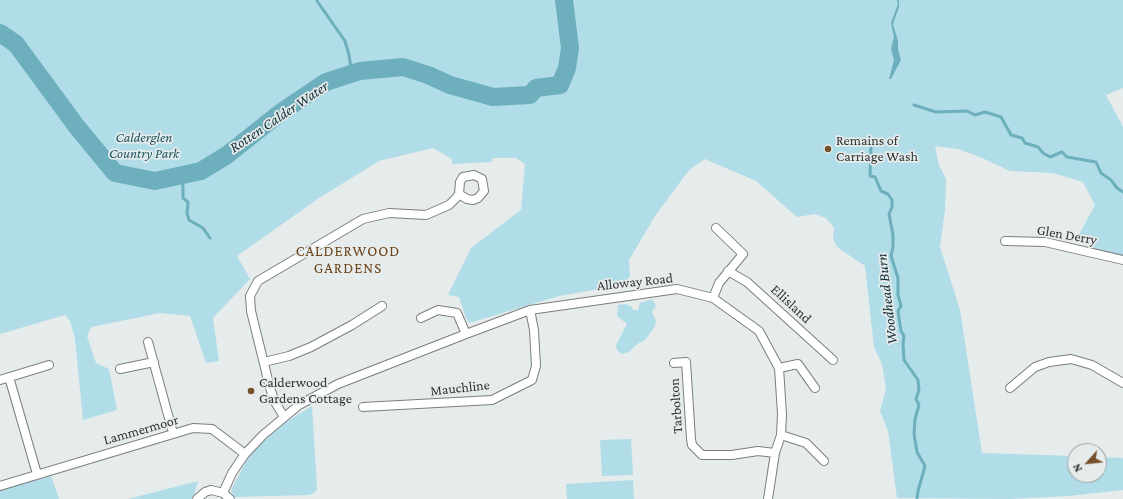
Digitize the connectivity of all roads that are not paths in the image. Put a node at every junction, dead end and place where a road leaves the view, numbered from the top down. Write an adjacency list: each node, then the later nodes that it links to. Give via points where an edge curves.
1 (459, 194): 14 (street, via 449,205 426,215 390,213 363,219 258,281 250,296 251,310)
2 (716, 228): 5 (street, via 743,254)
3 (1005, 241): 4 (street, Glen Derry, via 1045,242)
4 (1123, 260)
5 (728, 271): 6 (street, via 719,283); 12 (street, Ellisland, via 747,282)
6 (713, 298): 8 (street, Alloway Road, via 677,289); 17 (street, Alloway Road, via 759,331)
7 (382, 306): 14 (street, via 311,347)
8 (530, 310): 10 (street, Alloway Road); 24 (street, Mauchline, via 536,366 532,380 492,400)
9 (421, 318): 10 (street, via 438,310 457,313)
10 (466, 334): 25 (street, Alloway Road, via 338,384 299,405)
11 (148, 342): 13 (street)
12 (833, 360)
13 (154, 362): 18 (street); 26 (street)
14 (264, 362): 25 (street, via 275,402)
15 (674, 363): 28 (street, Tarbolton, via 686,362 692,445 702,455 732,455 758,451)
16 (49, 365): 19 (street)
17 (779, 368): 22 (street, via 798,364); 27 (street, Alloway Road)
18 (120, 369)
19 (9, 377): 20 (street); 31 (street)
20 (0, 380)
21 (1123, 383): 23 (street, via 1092,366 1071,359 1035,367)
22 (815, 388)
23 (1010, 388)
24 (363, 407)
25 (284, 417): 29 (street, Alloway Road)
26 (173, 433): 29 (street, Lammermoor, via 193,428 212,429); 31 (street, Lammermoor)
27 (781, 435): 28 (street, Alloway Road); 30 (street, via 806,443)
28 (775, 453): 36 (street, Alloway Road)
29 (245, 454): 33 (street, Alloway Road)
30 (824, 461)
31 (37, 474): 32 (street, Lammermoor)
32 (0, 486)
33 (223, 493): 34 (street, via 211,490); 35 (street)
34 (197, 499)
35 (230, 499)
36 (768, 499)

